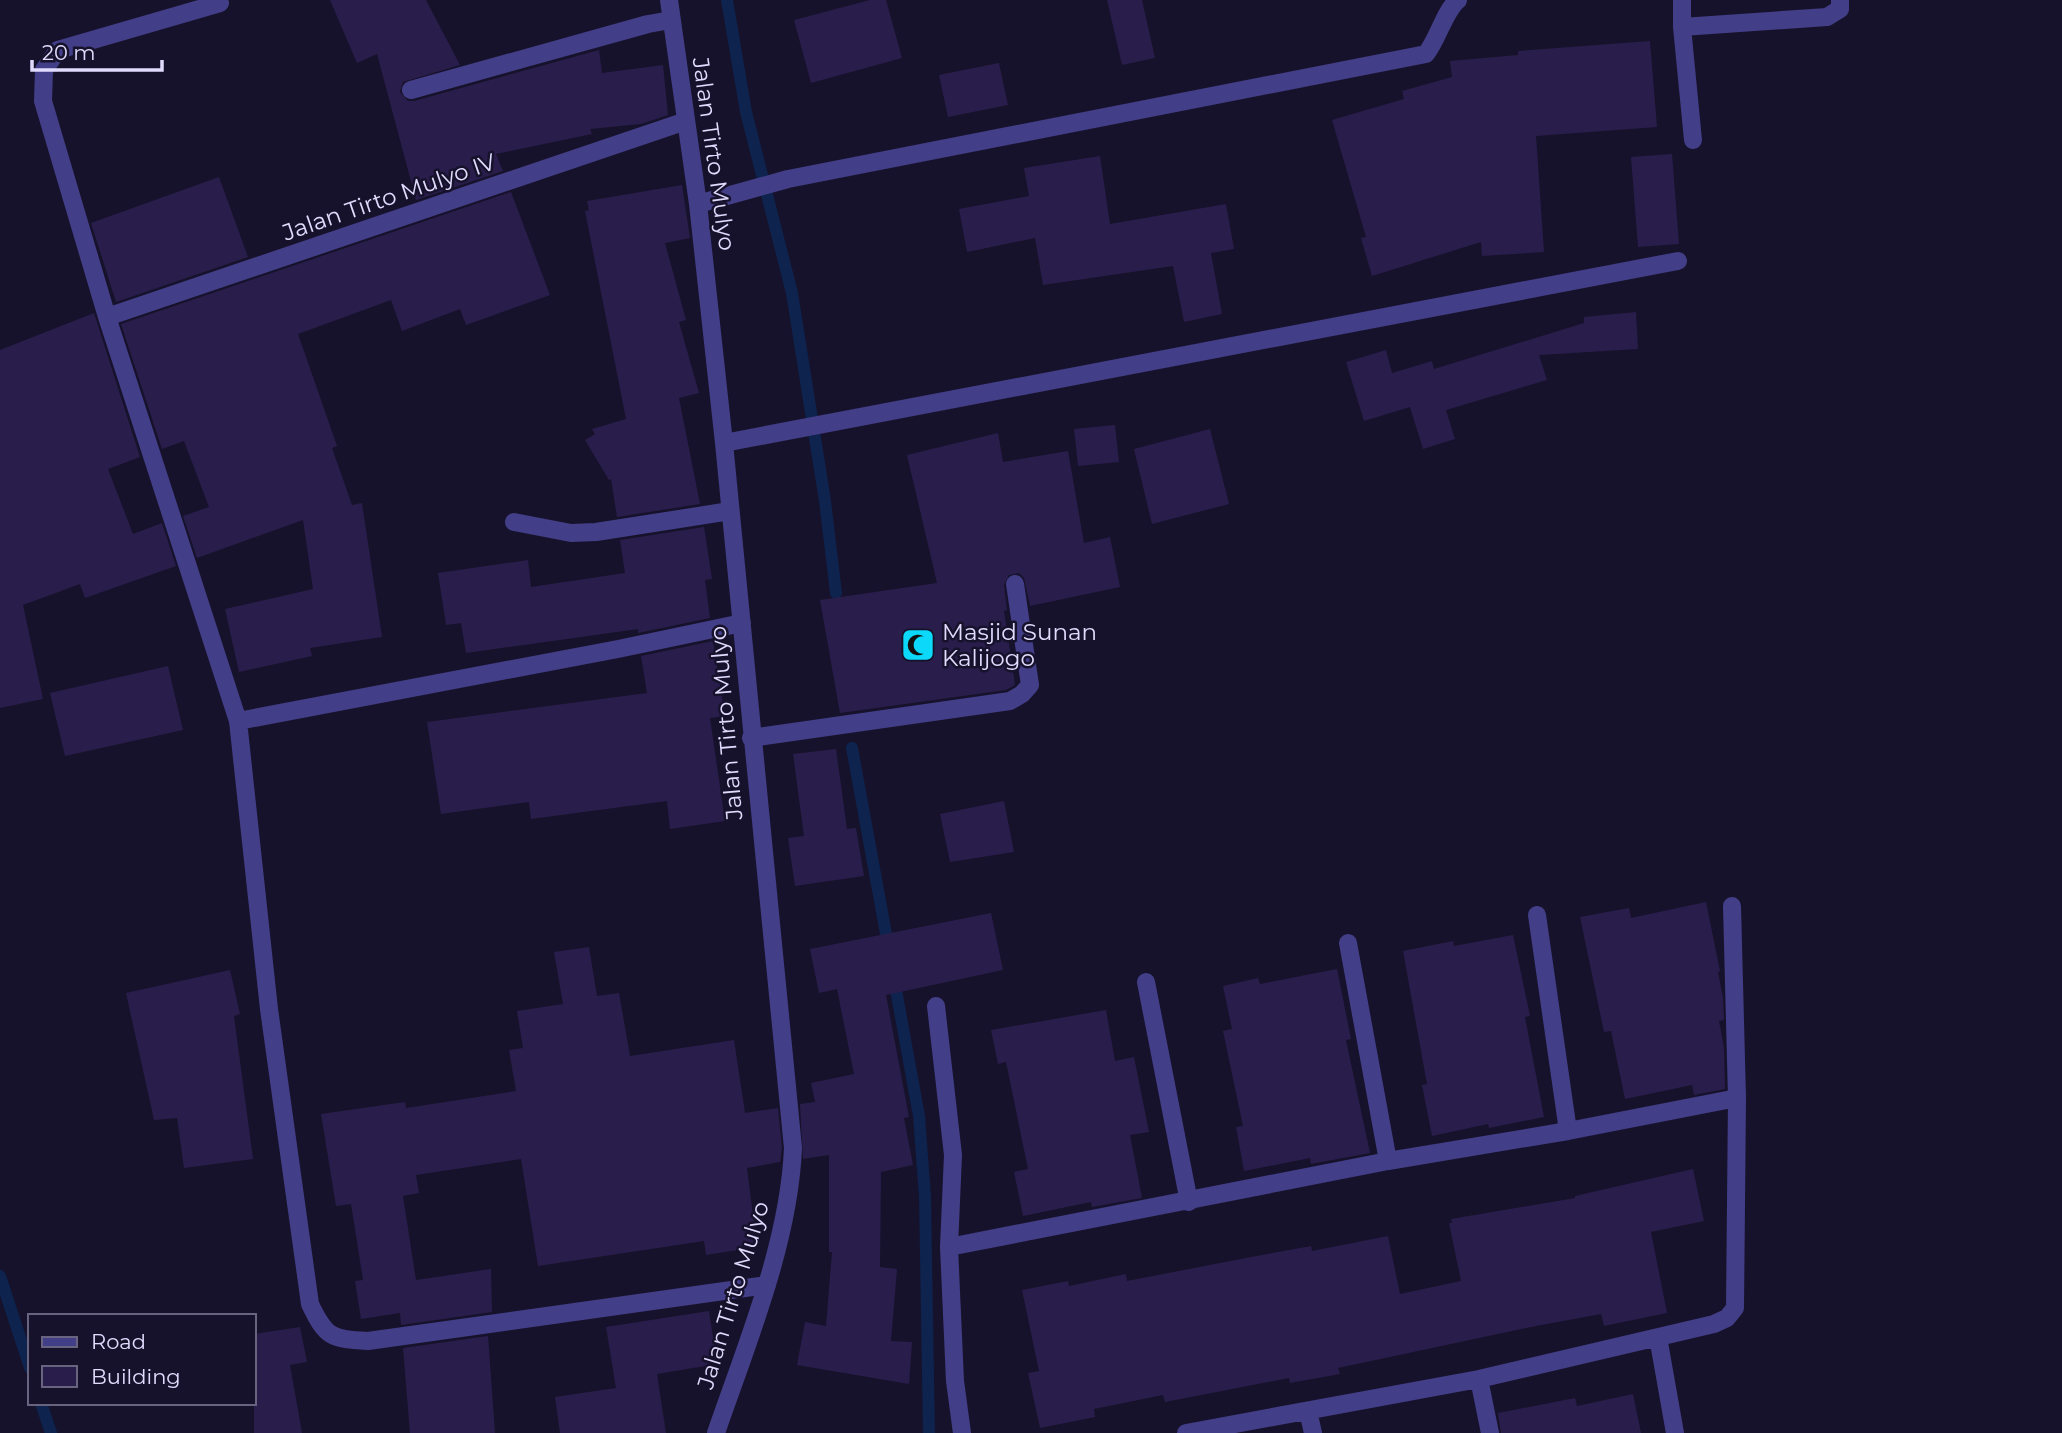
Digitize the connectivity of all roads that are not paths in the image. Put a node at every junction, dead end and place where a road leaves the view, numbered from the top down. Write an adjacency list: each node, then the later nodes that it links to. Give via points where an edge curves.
1 (669, 0): 6 (street, Jalan Tirto Mulyo)
2 (1458, 0): 11 (street, via 1426,54 788,179)
3 (1682, 0): 7 (street)
4 (1840, 0): 7 (street, via 1840,9 1827,17)
5 (220, 2): 13 (street, via 58,50 44,71 43,101)
6 (671, 20): 8 (street); 9 (street, Jalan Tirto Mulyo)
7 (1682, 27): 10 (street)
8 (411, 90)
9 (686, 121): 11 (street, Jalan Tirto Mulyo); 13 (street, Jalan Tirto Mulyo IV)
10 (1693, 140)
11 (698, 204): 14 (street, Jalan Tirto Mulyo)
12 (1678, 261): 14 (street)
13 (107, 317): 19 (street)
14 (724, 443): 15 (street, Jalan Tirto Mulyo)
15 (730, 511): 16 (street, via 596,532 571,533); 18 (street, Jalan Tirto Mulyo)
16 (514, 522)
17 (1015, 584): 20 (street, via 1030,685 1023,694 1010,701)
18 (742, 622): 19 (street); 20 (street, Jalan Tirto Mulyo)
19 (238, 721): 31 (street, via 269,1009 310,1304 321,1328 340,1339 368,1341)
20 (751, 738): 31 (street, Jalan Tirto Mulyo, via 793,1148 792,1175)
21 (1732, 906): 26 (street)
22 (1537, 915): 27 (street)
23 (1348, 943): 28 (street)
24 (1146, 982): 29 (street)
25 (936, 1006): 30 (street, via 953,1155)
26 (1737, 1098): 27 (street); 32 (street, via 1735,1308 1714,1324)
27 (1568, 1131): 28 (street)
28 (1388, 1161): 29 (street)
29 (1189, 1202): 30 (street)
30 (949, 1247): 36 (street)
31 (767, 1285): 35 (street, Jalan Tirto Mulyo)
32 (1658, 1338): 33 (street); 40 (street)
33 (1479, 1379): 34 (street); 39 (street)
34 (1308, 1411): 37 (street); 38 (street)
35 (716, 1433)
36 (962, 1433)
37 (1186, 1433)
38 (1313, 1433)
39 (1490, 1433)
40 (1675, 1433)

